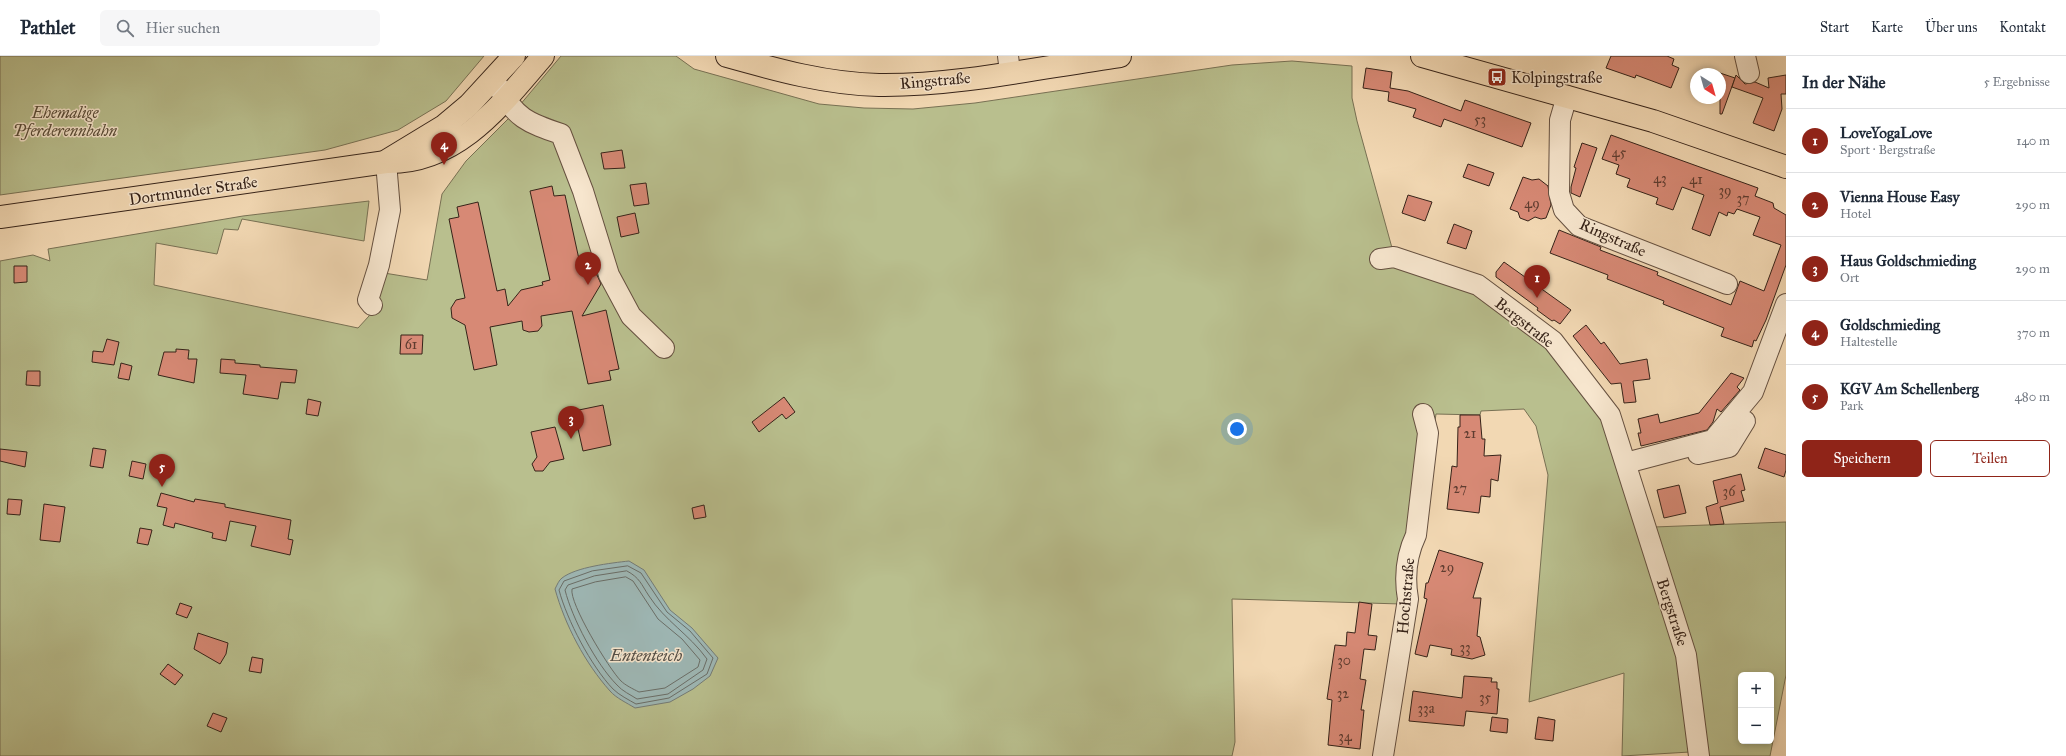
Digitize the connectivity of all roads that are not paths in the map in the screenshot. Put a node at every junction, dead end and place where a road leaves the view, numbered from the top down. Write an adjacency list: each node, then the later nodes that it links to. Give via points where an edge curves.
1 (514, 56): 8 (main road, Dortmunder Straße)
2 (543, 56): 10 (main road, Dortmunder Straße)
3 (727, 56): 6 (main road, Ringstraße)
4 (1120, 56): 7 (main road, Ringstraße)
5 (1422, 56): 9 (main road)
6 (746, 59): 7 (main road, Ringstraße, via 792,74 829,81 879,85 954,80)
7 (1009, 64)
8 (494, 79): 10 (street); 11 (main road, Dortmunder Straße, via 444,126)
9 (1566, 96): 12 (main road, via 1653,121); 15 (street, Ringstraße, via 1560,120 1559,192 1564,210 1579,226)
10 (511, 99): 11 (main road, Dortmunder Straße, via 455,143 438,152 406,162); 18 (street, via 531,124 560,134 583,191 609,275 631,316)
11 (386, 162): 13 (main road, Dortmunder Straße); 17 (street, via 390,210 379,264 368,300)
12 (1786, 167)
13 (0, 217)
14 (1380, 259): 21 (street, Bergstraße, via 1394,257 1478,285 1554,341 1610,415)
15 (1727, 284)
16 (1786, 304): 21 (street, via 1753,392 1713,440)
17 (372, 305)
18 (664, 348)
19 (1423, 414): 22 (street, Hochstraße, via 1428,433 1416,535 1409,549 1404,581 1408,599)
20 (1745, 421): 21 (street, via 1729,447)
21 (1627, 468): 23 (street, Bergstraße, via 1686,655)
22 (1383, 756)
23 (1699, 756)

